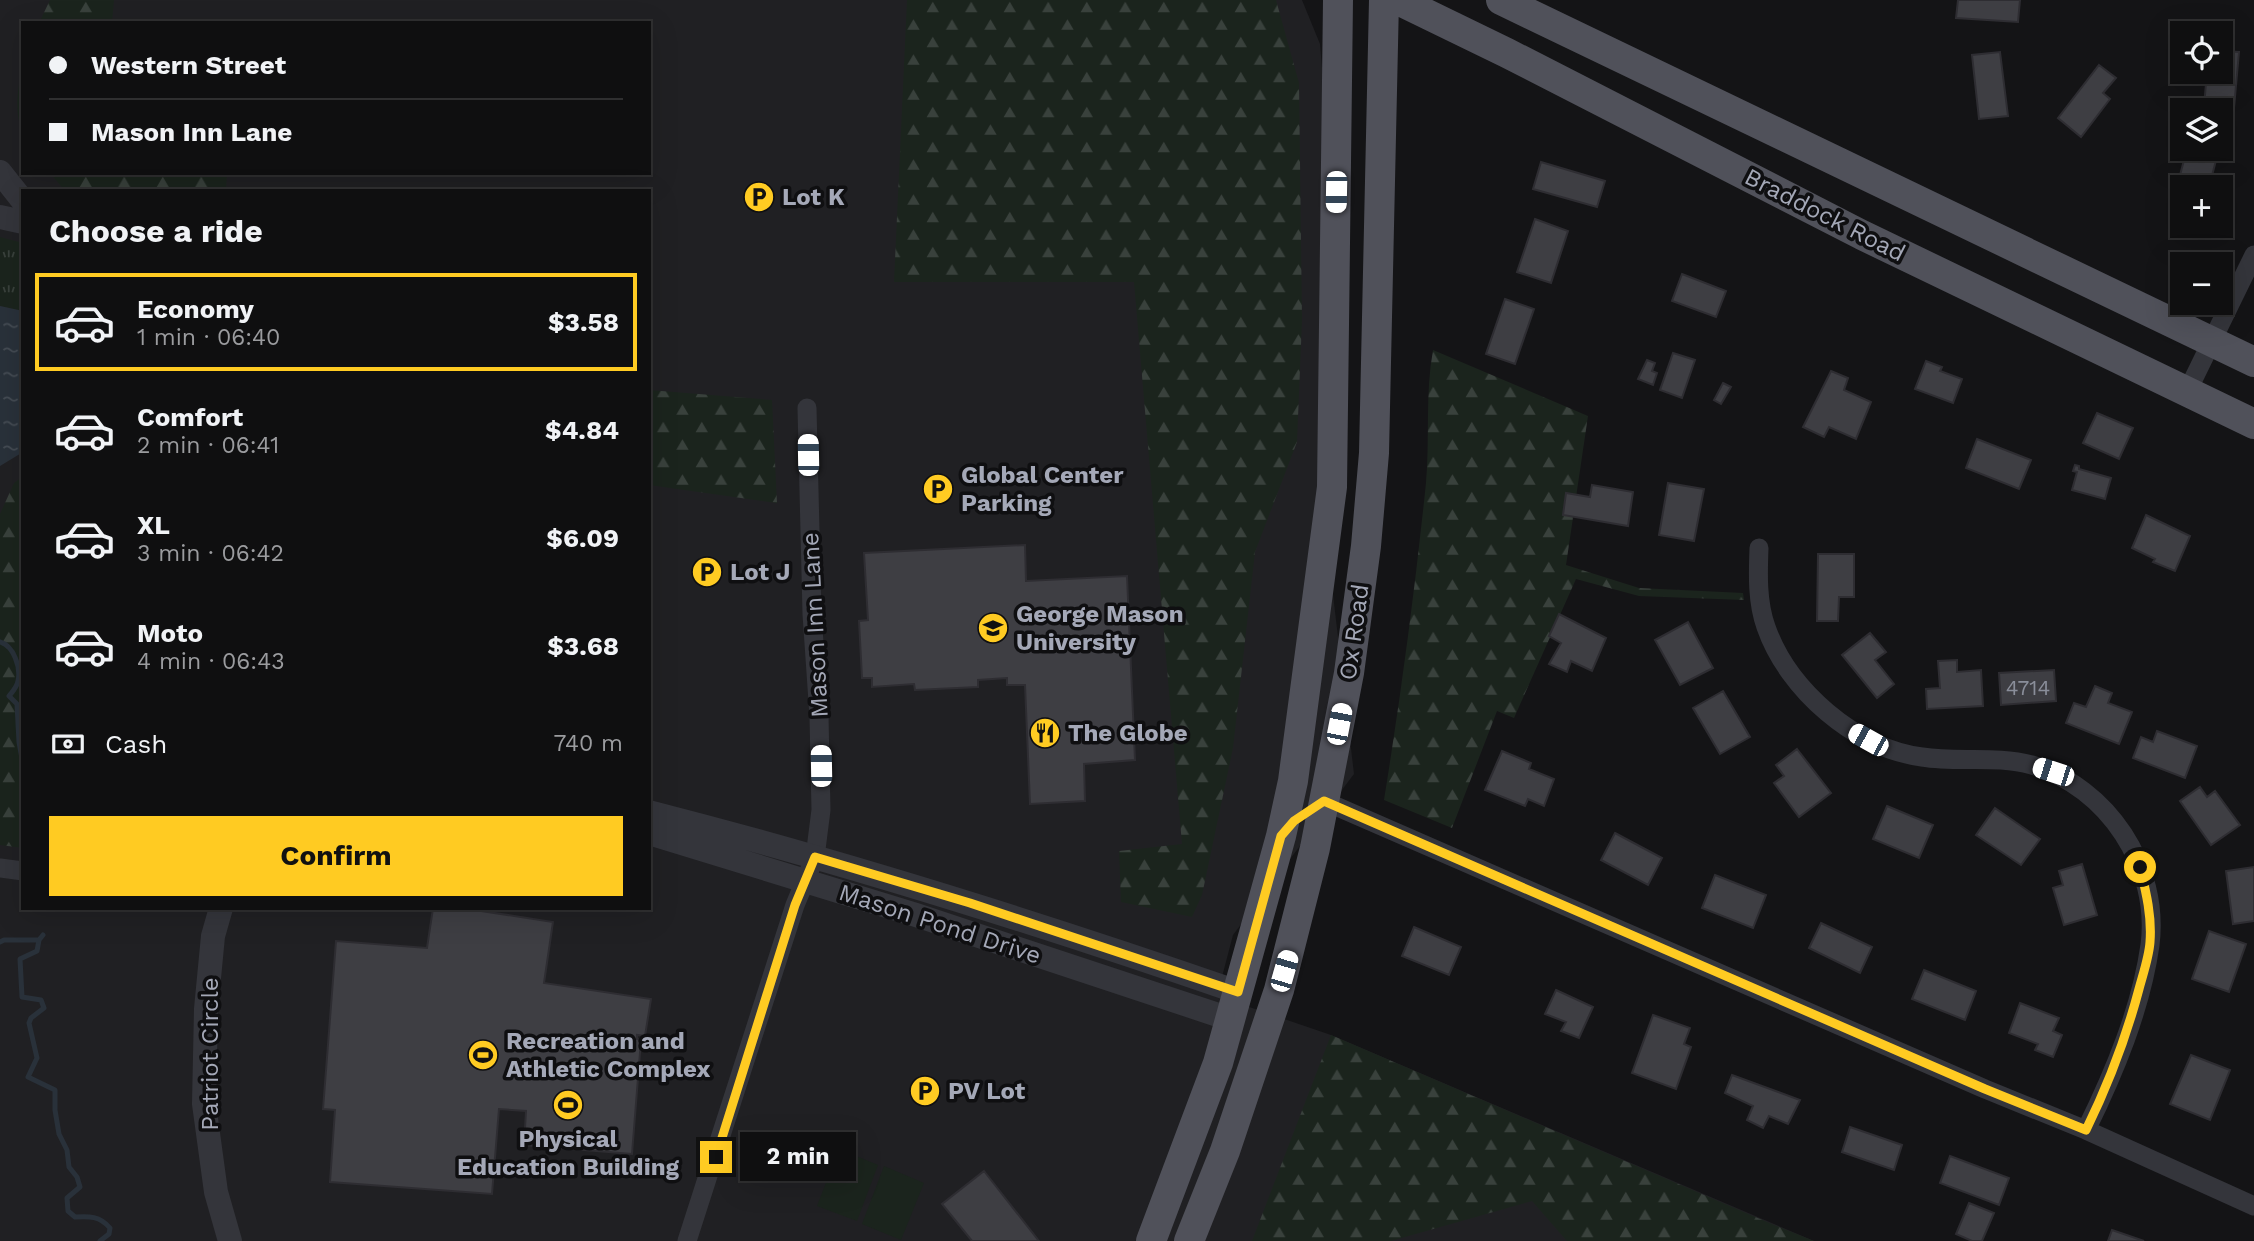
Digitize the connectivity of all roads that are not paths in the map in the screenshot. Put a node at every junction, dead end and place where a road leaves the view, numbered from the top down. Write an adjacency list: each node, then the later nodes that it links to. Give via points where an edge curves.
1 (1338, 0): 16 (main road, Ox Road, via 1332,487)
2 (1384, 0): 17 (main road, Ox Road, via 1374,453 1349,673)
3 (1398, 0): 12 (main road, Braddock Road)
4 (1501, 0): 10 (main road, Braddock Road)
5 (0, 172): 6 (street)
6 (21, 198)
7 (0, 217): 8 (street)
8 (21, 222)
9 (2254, 255): 10 (street)
10 (2212, 343): 11 (main road, Braddock Road); 12 (street)
11 (2254, 362)
12 (2187, 393): 14 (main road, Braddock Road)
13 (807, 408): 21 (street, Mason Inn Lane, via 821,758)
14 (2254, 424)
15 (1759, 548): 29 (street, via 1760,607 1770,636 1796,678 1837,720 1868,740 1905,754 2006,760 2053,772 2097,801 2128,840 2147,893 2150,944 2130,1022)
16 (1302, 712): 17 (main road, via 1304,765); 20 (main road, Ox Road)
17 (1324, 801): 20 (main road); 29 (street); 34 (main road, Ox Road, via 1279,990 1225,1151)
18 (651, 813): 21 (street, Mason Pond Drive)
19 (651, 834): 24 (street, Mason Pond Drive)
20 (1281, 836): 28 (main road, Ox Road)
21 (815, 857): 24 (street, Mason Inn Lane); 28 (street, Mason Pond Drive, via 931,891)
22 (0, 868): 23 (street)
23 (21, 871)
24 (804, 880): 28 (street, Mason Pond Drive); 32 (street, Mason Inn Lane)
25 (209, 910): 27 (street)
26 (220, 910): 27 (street, Patriot Circle)
27 (213, 936): 31 (street, Patriot Circle, via 204,1104 216,1192)
28 (1234, 1005): 33 (main road, Ox Road, via 1218,1063)
29 (2086, 1130): 30 (street)
30 (2254, 1206)
31 (230, 1241)
32 (687, 1241)
33 (1151, 1241)
34 (1189, 1241)

